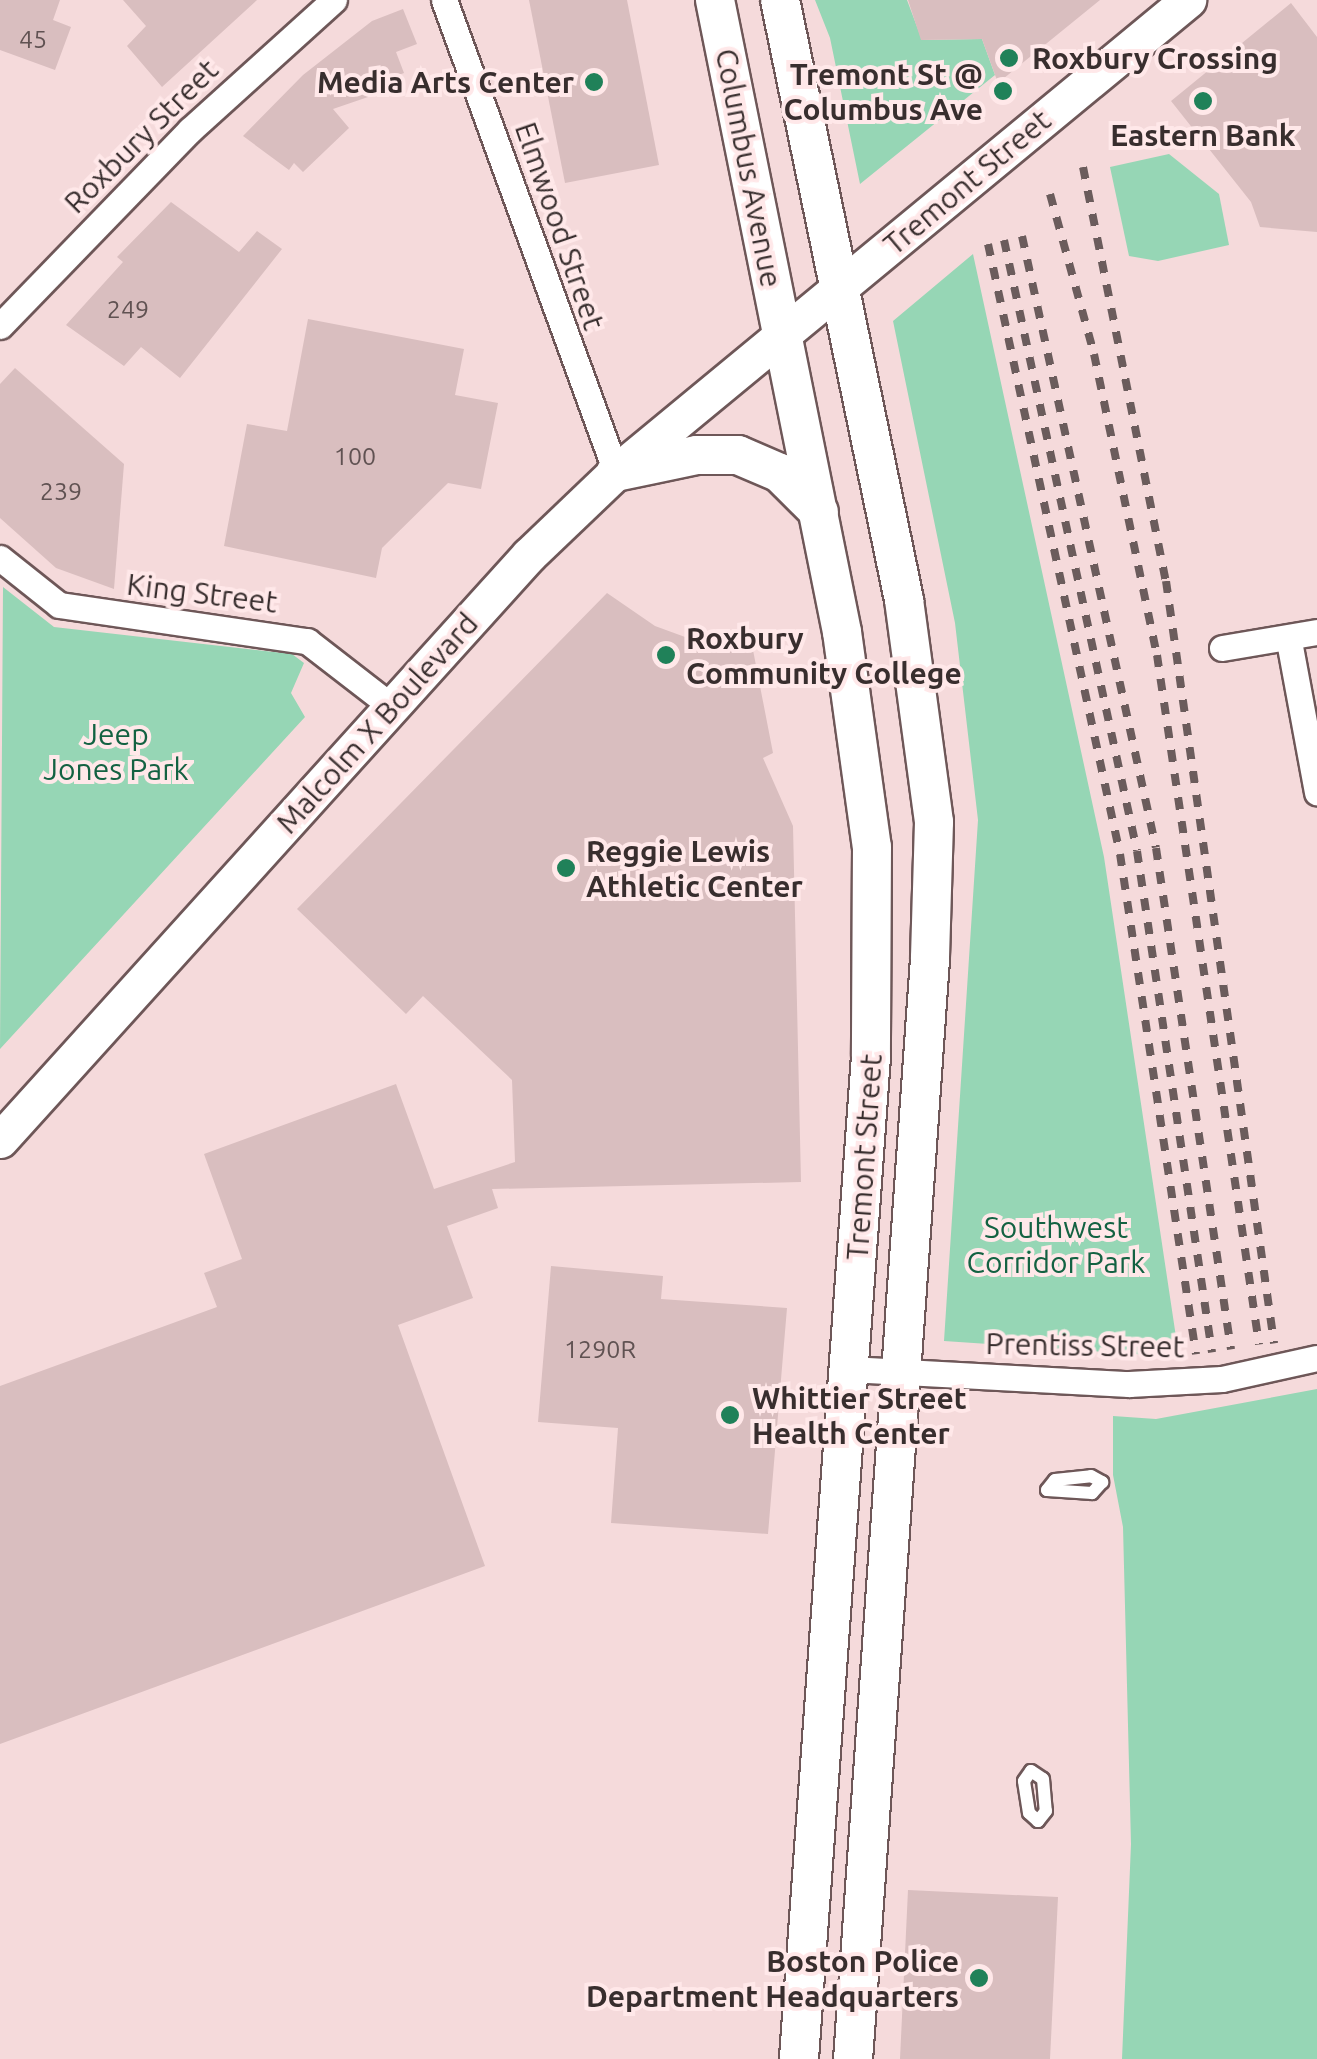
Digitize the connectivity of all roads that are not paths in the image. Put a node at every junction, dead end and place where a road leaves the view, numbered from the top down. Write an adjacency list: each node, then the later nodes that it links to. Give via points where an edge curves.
1 (334, 0): 7 (street, Roxbury Street, via 190,130)
2 (444, 0): 9 (street, Elmwood Street)
3 (714, 0): 8 (main road, Columbus Avenue)
4 (780, 0): 6 (main road)
5 (1188, 0): 6 (main road, Tremont Street)
6 (840, 288): 8 (main road, Tremont Street); 20 (main road, Tremont Street, via 921,694 934,822)
7 (0, 326)
8 (782, 336): 9 (main road, Malcolm X Boulevard); 10 (main road, Tremont Street)
9 (616, 472): 10 (main road, via 738,455 780,473); 15 (main road, Malcolm X Boulevard)
10 (819, 512): 19 (main road, Tremont Street, via 861,736 872,846 871,1056)
11 (0, 558): 15 (street, King Street, via 59,605 307,641)
12 (1317, 632): 13 (street)
13 (1289, 641): 14 (street); 16 (street)
14 (1222, 648)
15 (390, 706): 17 (main road, Malcolm X Boulevard)
16 (1317, 792)
17 (0, 1140)
18 (1317, 1358): 20 (street, Prentiss Street, via 1222,1379 1129,1384)
19 (850, 1369): 20 (street, Prentiss Street); 21 (main road, Tremont Street)
20 (898, 1371): 22 (main road, Tremont Street)
21 (799, 2059)
22 (853, 2059)

